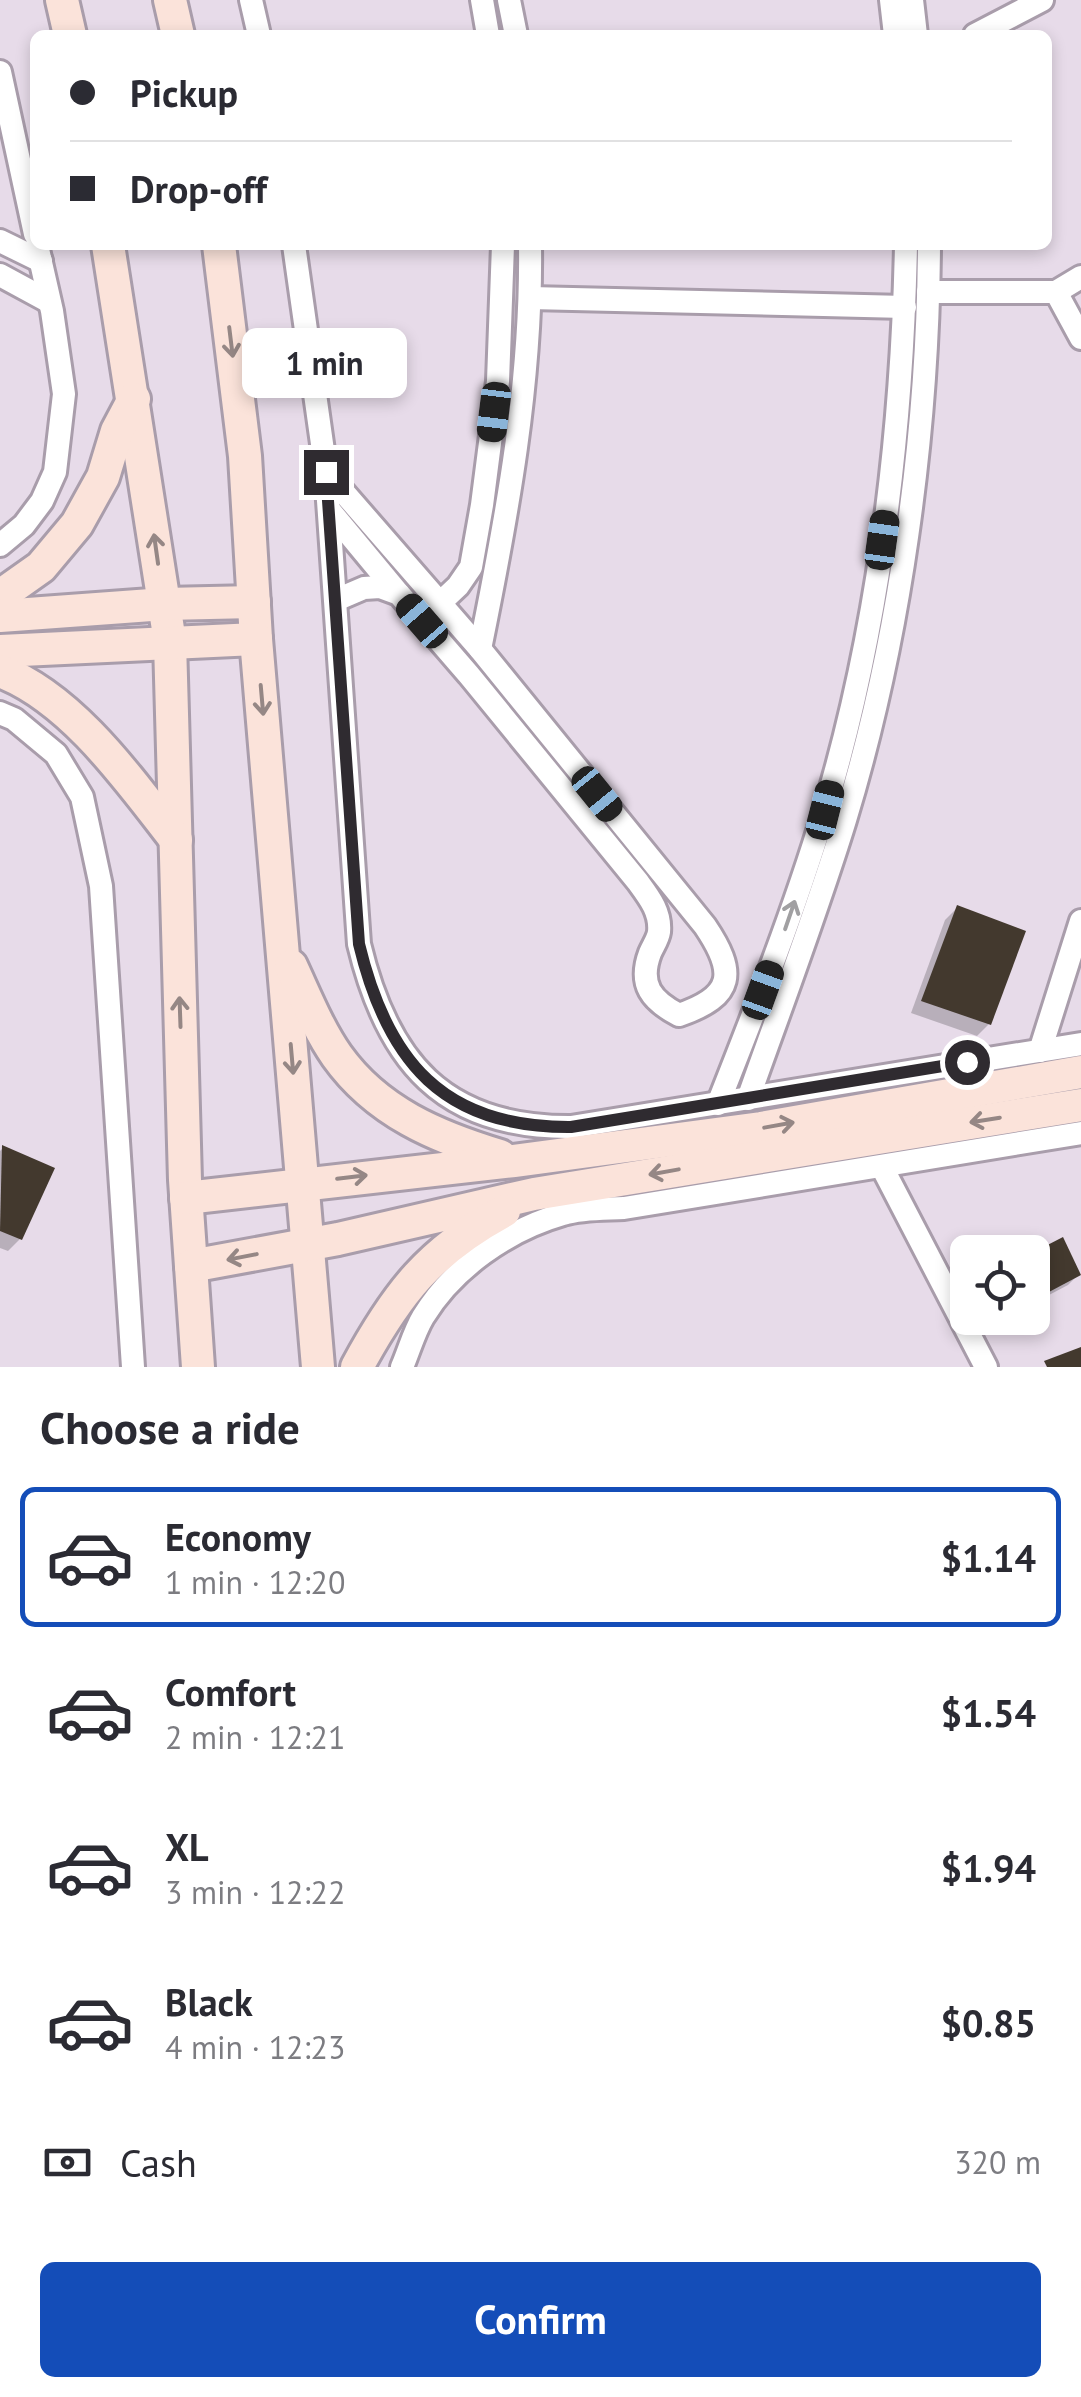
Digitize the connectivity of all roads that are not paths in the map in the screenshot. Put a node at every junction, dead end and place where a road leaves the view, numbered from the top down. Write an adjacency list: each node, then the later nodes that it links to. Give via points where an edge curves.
1 (62, 0): 9 (main road)
2 (170, 0): 10 (main road)
3 (251, 0): 11 (street)
4 (482, 0): 12 (street)
5 (508, 0): 13 (street)
6 (891, 0): 14 (street)
7 (912, 0): 15 (street)
8 (1042, 0): 16 (street)
9 (69, 30)
10 (177, 30)
11 (258, 30)
12 (483, 30)
13 (515, 30)
14 (894, 30)
15 (915, 30)
16 (985, 30)
17 (0, 72): 18 (street)
18 (30, 211)
19 (0, 241): 27 (street)
20 (109, 250): 36 (main road)
21 (220, 250): 43 (main road, one-way to 43, via 245,456)
22 (295, 250): 37 (street)
23 (503, 250): 44 (street, via 498,381 482,505 470,567)
24 (530, 250): 32 (street)
25 (906, 250): 34 (street)
26 (928, 250): 30 (street)
27 (39, 253): 33 (street)
28 (0, 275): 33 (street)
29 (1081, 277): 31 (street)
30 (928, 292): 31 (street); 59 (street, via 894,615 846,816)
31 (1056, 292): 35 (street)
32 (530, 298): 34 (street); 49 (street, via 511,498)
33 (48, 300): 39 (street, via 64,394 55,472 42,501)
34 (905, 307): 60 (street, one-way to 34, via 825,810 851,704 885,522)
35 (1081, 338)
36 (134, 399): 41 (main road, via 77,524 42,567); 45 (main road, one-way to 36)
37 (326, 472): 38 (street); 44 (street)
38 (330, 511): 40 (street); 42 (street)
39 (0, 545)
40 (399, 594): 42 (street, via 364,588); 49 (street, via 652,902 659,935 645,970 659,1005 680,1015 703,1007 720,994 727,976 717,945)
41 (0, 596)
42 (336, 600): 60 (street, via 359,944 369,986 405,1058 461,1103 538,1128)
43 (254, 602): 45 (main road); 47 (main road)
44 (441, 602): 49 (street)
45 (165, 604): 46 (main road); 48 (main road)
46 (0, 616)
47 (256, 639): 48 (main road); 55 (main road, one-way to 55)
48 (170, 642): 50 (main road); 53 (main road)
49 (480, 649)
50 (0, 650)
51 (0, 671): 53 (main road, via 66,714 112,757)
52 (0, 714): 70 (street, via 56,754 82,796 97,868)
53 (176, 840): 67 (main road, one-way to 53)
54 (1081, 921): 57 (street)
55 (282, 948): 63 (main road, via 337,1056 367,1089 445,1140); 65 (main road, one-way to 65)
56 (1081, 1044): 57 (street)
57 (1040, 1051): 59 (street)
58 (1081, 1072): 63 (main road, one-way to 58, via 761,1128)
59 (748, 1098): 60 (street)
60 (718, 1104)
61 (1081, 1104): 66 (main road, one-way to 66)
62 (1081, 1133): 64 (street)
63 (514, 1161): 65 (main road, one-way to 63)
64 (882, 1168): 74 (street, via 564,1214 535,1224 451,1280 422,1318); 75 (street)
65 (303, 1183): 67 (main road); 68 (main road)
66 (534, 1194): 68 (main road); 73 (main road, via 473,1228 420,1270)
67 (186, 1198): 69 (main road)
68 (308, 1244): 69 (main road, one-way to 69); 72 (main road)
69 (191, 1266): 71 (main road)
70 (133, 1367)
71 (198, 1367)
72 (318, 1367)
73 (357, 1367)
74 (402, 1367)
75 (986, 1367)

